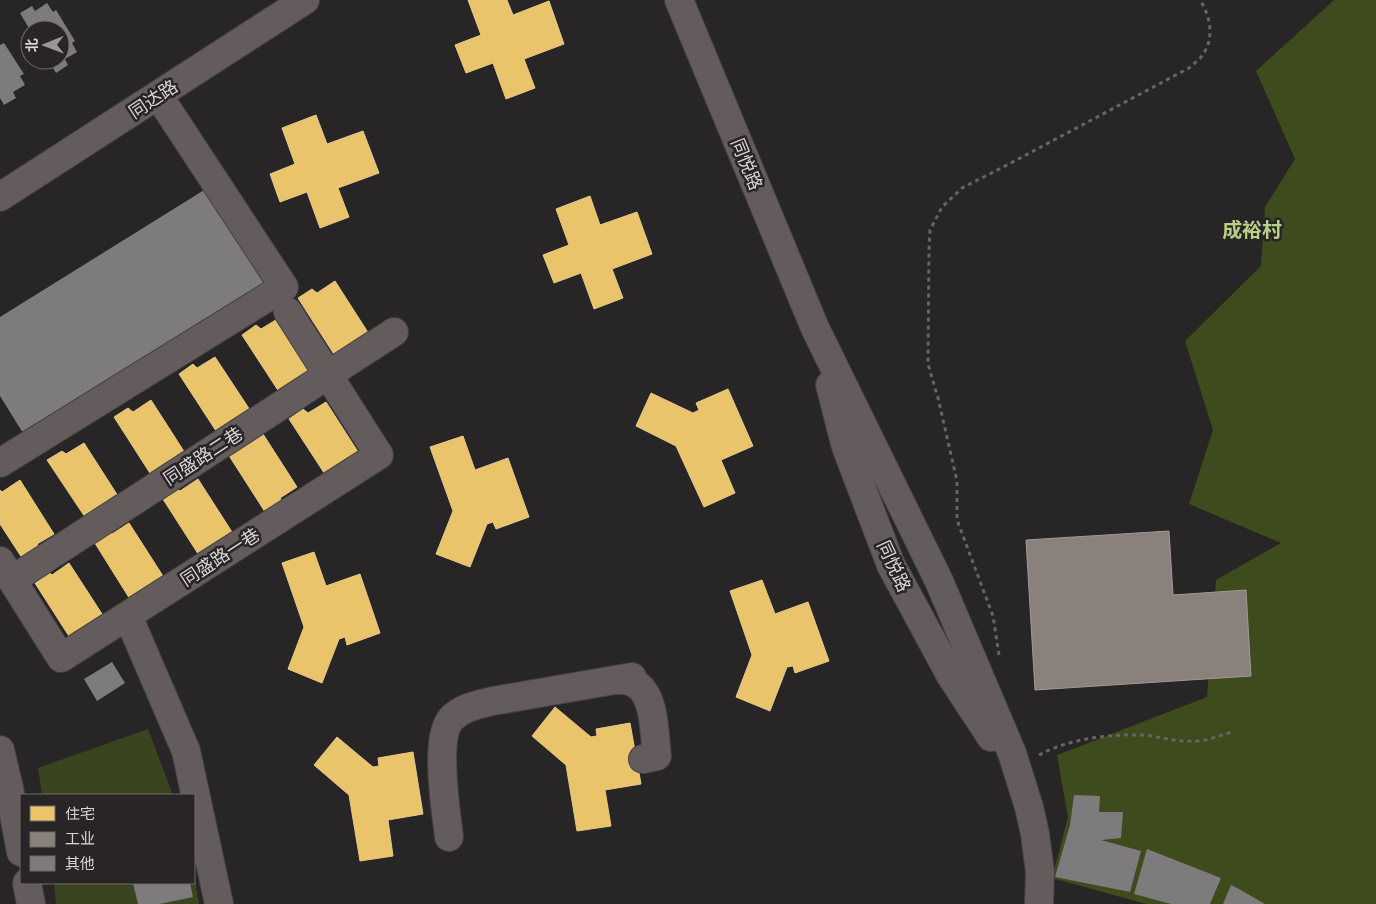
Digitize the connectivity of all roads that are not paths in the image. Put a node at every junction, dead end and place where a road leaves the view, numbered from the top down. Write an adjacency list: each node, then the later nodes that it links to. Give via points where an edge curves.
1 (305, 0): 3 (street, 同达路)
2 (679, 0): 6 (street, 同悦路)
3 (158, 95): 4 (street, 同达路); 9 (street, via 284,287)
4 (0, 197)
5 (288, 312): 8 (street)
6 (815, 328): 14 (street, 同悦路, via 938,581); 14 (street, 同悦路, via 846,447 891,565 951,676)
7 (394, 332): 8 (street, 同盛路二巷)
8 (328, 375): 10 (street, 同盛路二巷); 11 (street, 同盛路一巷, via 379,455)
9 (0, 463)
10 (6, 570): 11 (street, 同盛路一巷, via 61,658)
11 (128, 616): 16 (street, via 186,751)
12 (0, 750): 18 (street)
13 (643, 759): 17 (street, via 657,756 649,701 645,692 623,678 472,706 450,720 442,743)
14 (1020, 775): 22 (street, 同悦路, via 1035,834 1040,872)
15 (195, 794): 21 (street)
16 (195, 794)
17 (449, 837)
18 (20, 847)
19 (27, 884): 20 (street)
20 (31, 904)
21 (218, 904)
22 (1039, 904)

